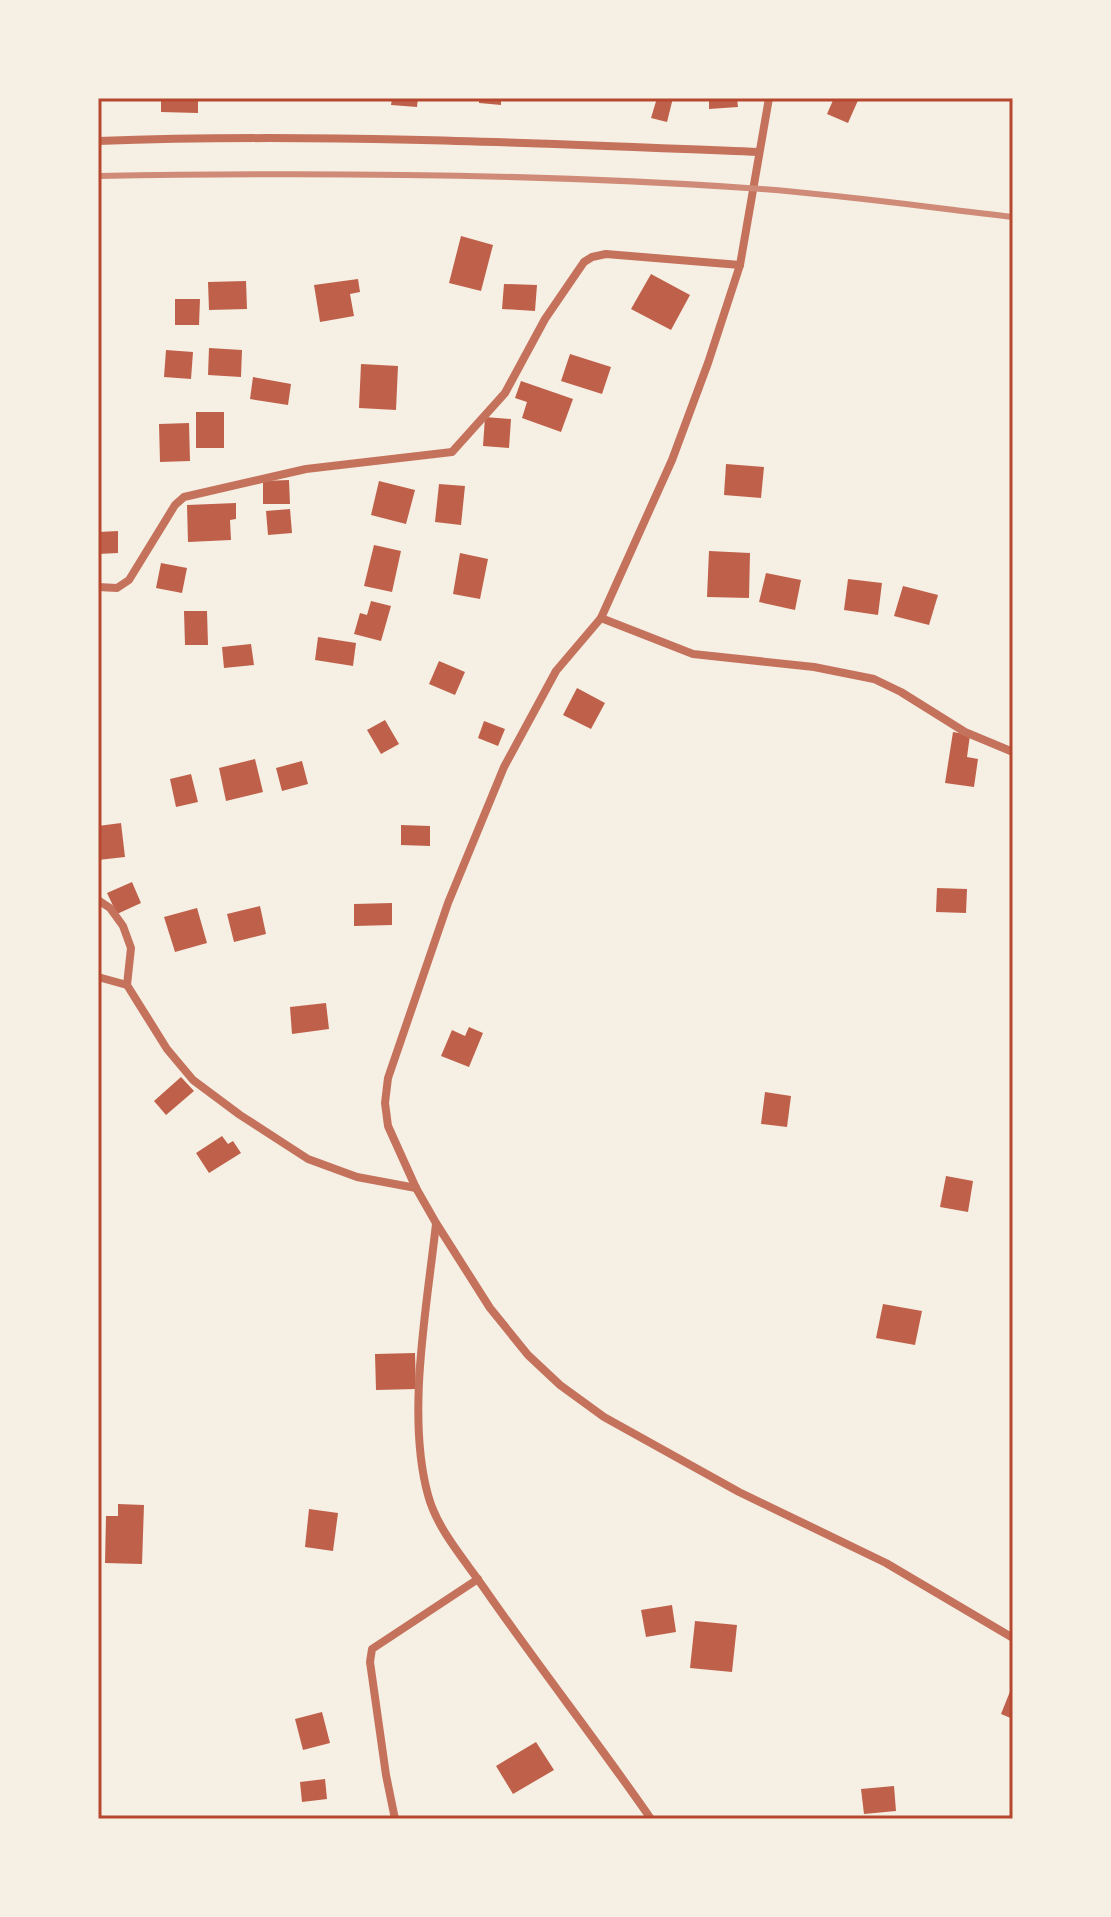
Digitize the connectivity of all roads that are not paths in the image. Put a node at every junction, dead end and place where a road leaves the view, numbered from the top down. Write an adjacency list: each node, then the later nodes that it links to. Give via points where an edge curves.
1 (769, 98): 3 (street)
2 (98, 141): 3 (street, via 487,141)
3 (758, 152): 4 (street)
4 (740, 265): 5 (street, via 592,257 545,319 505,393 452,452 306,469 184,497 129,580 117,588); 6 (street, via 672,460)
5 (98, 587)
6 (601, 618): 7 (street, via 693,654 874,679 965,732); 11 (street, via 556,671 504,767 448,903 388,1078 388,1126)
7 (1013, 752)
8 (98, 900): 10 (street, via 123,926 131,948)
9 (98, 977): 10 (street)
10 (127, 985): 11 (street, via 193,1080 240,1115 308,1159 357,1177)
11 (416, 1188): 12 (street)
12 (436, 1223): 13 (street, via 420,1366 423,1459 437,1519); 14 (street, via 490,1308 528,1355 604,1417 739,1492 886,1563)
13 (478, 1579): 15 (street, via 372,1649); 16 (street)
14 (1013, 1638)
15 (395, 1819)
16 (651, 1819)

